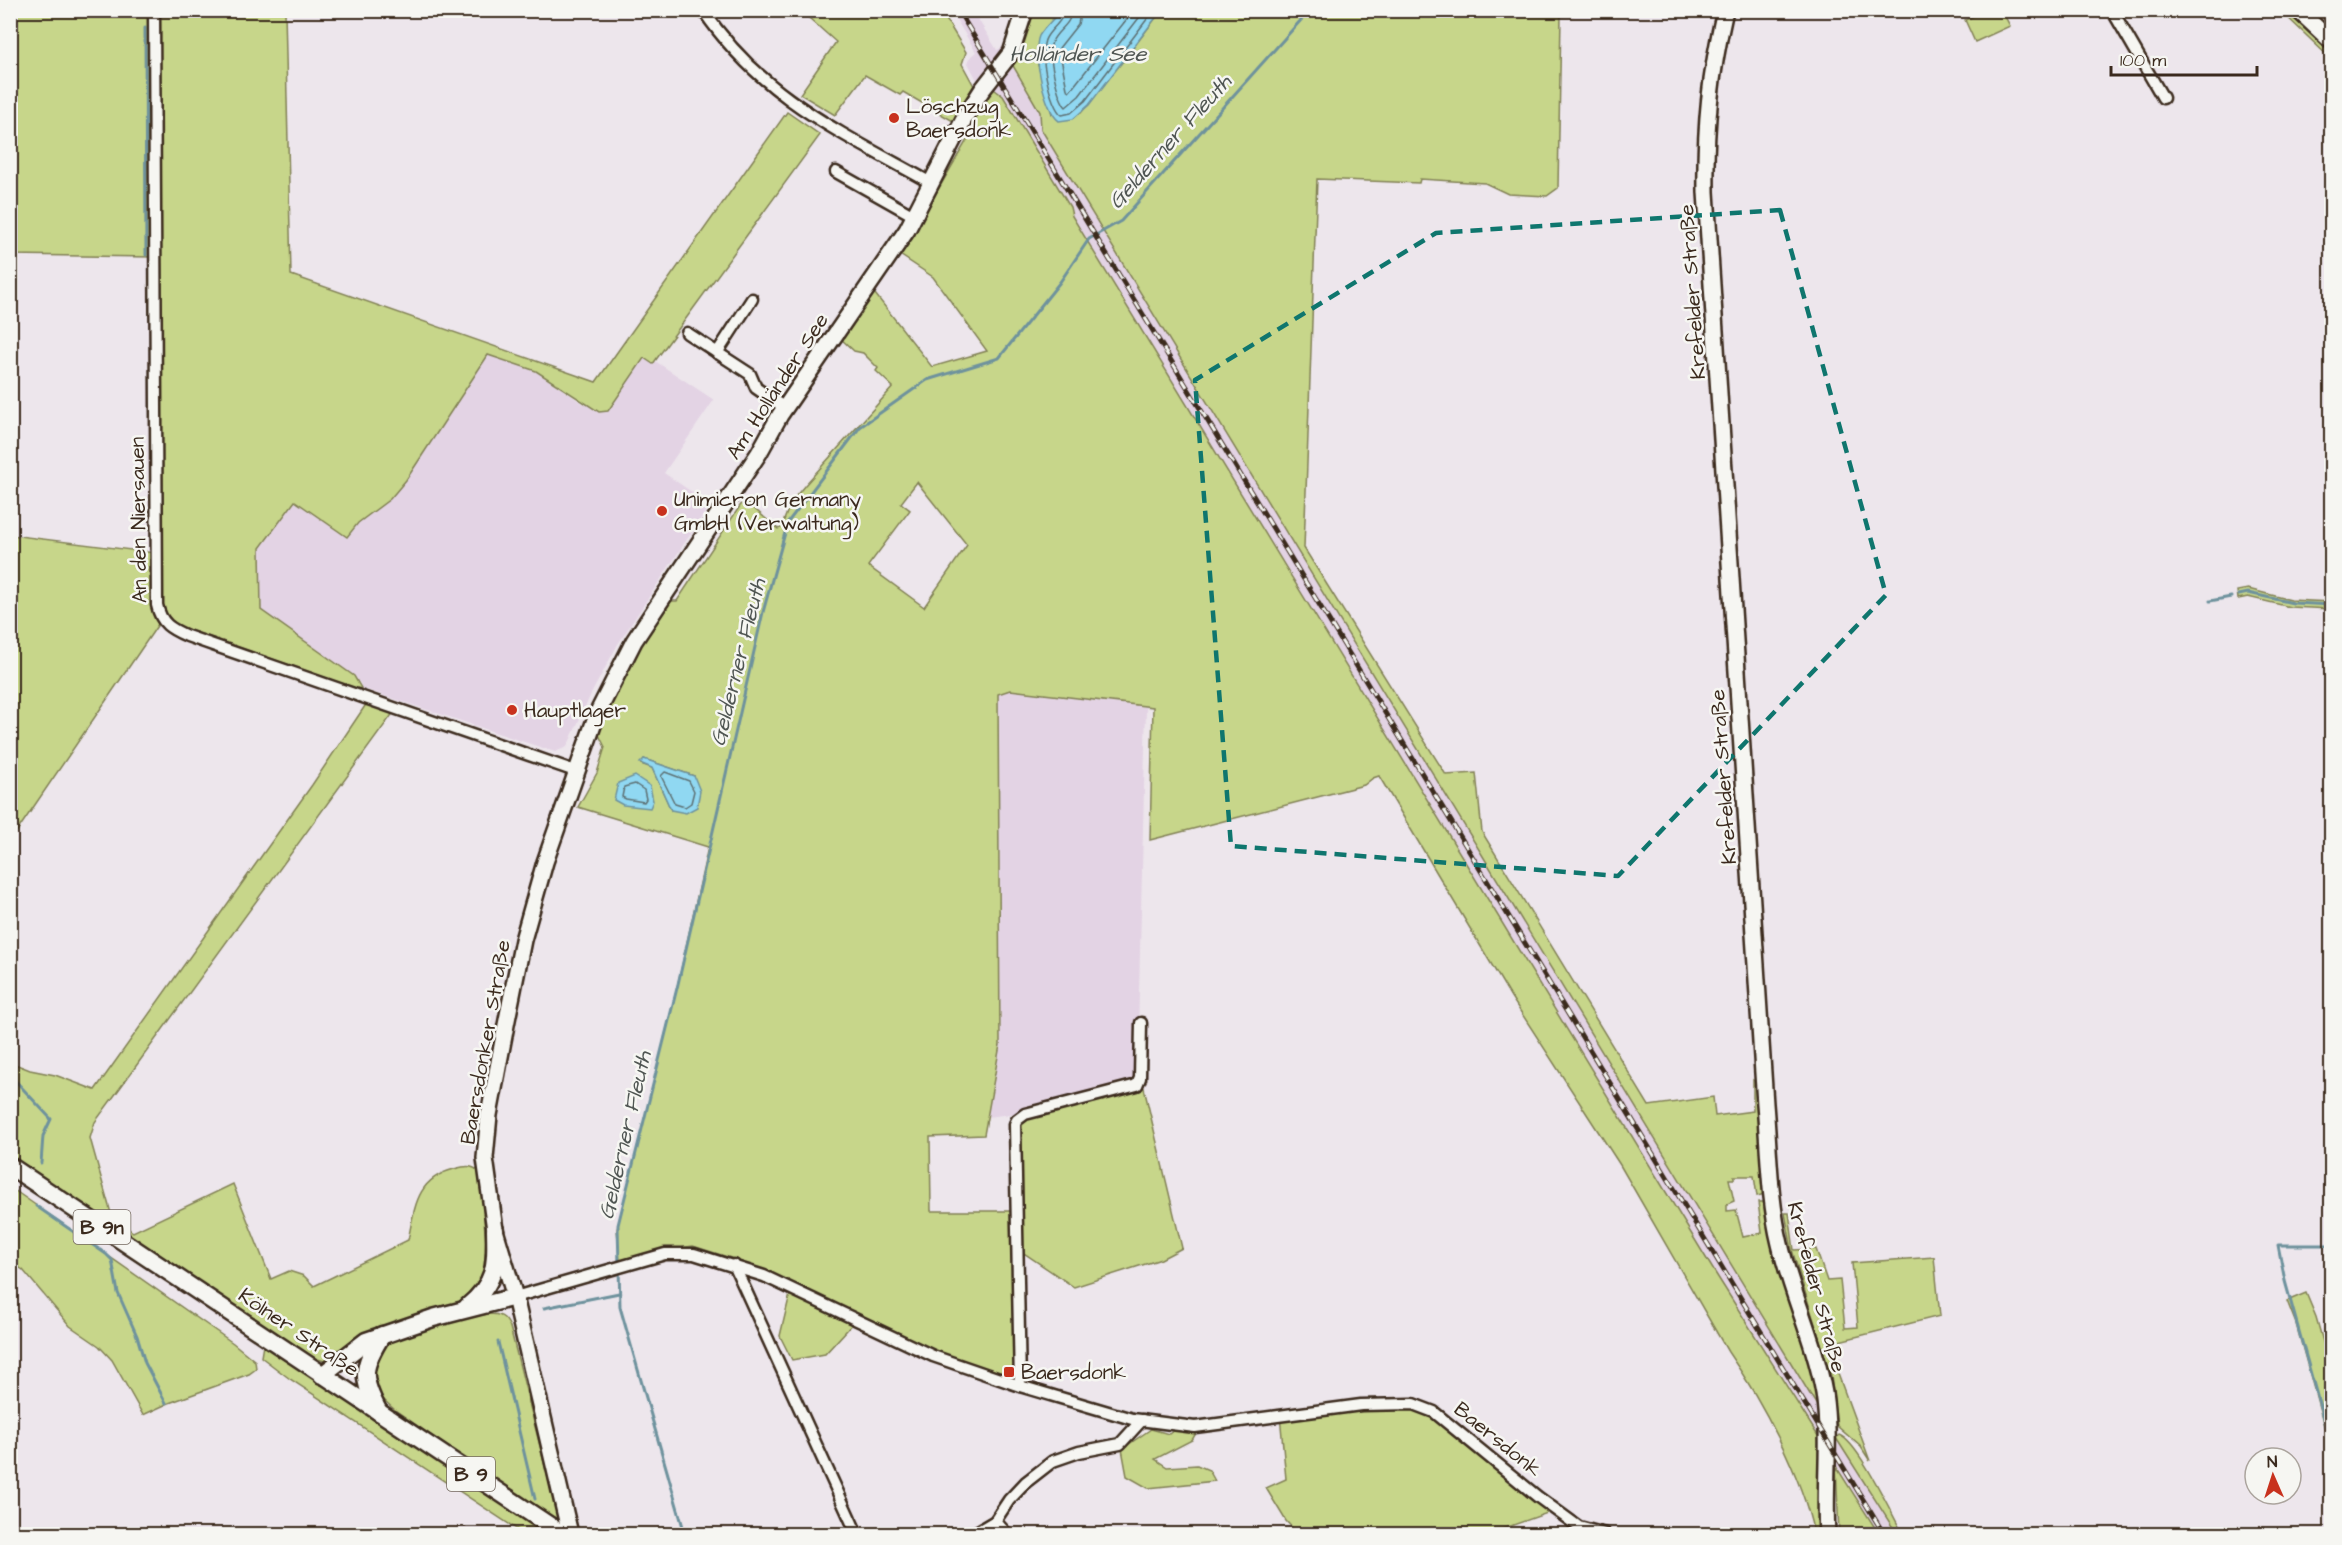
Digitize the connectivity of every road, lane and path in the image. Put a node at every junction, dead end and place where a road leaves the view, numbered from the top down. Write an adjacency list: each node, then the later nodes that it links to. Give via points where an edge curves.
1 (154, 10): 16 (street, An den Niersauen, via 159,615 170,629 187,636)
2 (703, 10): 10 (street, via 737,55 796,105)
3 (1025, 10): 10 (street, Am Holländer See, via 1011,53 971,106)
4 (1725, 10): 35 (street, Krefelder Straße, via 1708,101 1705,148 1765,1104 1776,1226 1817,1362 1827,1417)
5 (2112, 10): 8 (street)
6 (2298, 10): 7 (street)
7 (2331, 42)
8 (2163, 98)
9 (836, 172): 11 (street)
10 (931, 183): 11 (street, Am Holländer See)
11 (914, 216): 15 (street, Am Holländer See)
12 (752, 299): 14 (street)
13 (687, 333): 14 (street)
14 (717, 353): 15 (street, via 750,374 756,388)
15 (785, 408): 16 (street, Am Holländer See, via 634,641 597,714)
16 (578, 772): 19 (street, Baersdonker Straße, via 544,862 491,1104 486,1158)
17 (1142, 1023): 25 (street, via 1137,1084 1025,1114 1015,1124)
18 (10, 1166): 24 (main road, Kölner Straße / B 9n)
19 (495, 1230): 21 (street, Baersdonker Straße); 22 (main road, via 489,1282 483,1294)
20 (734, 1265): 21 (street, Baersdonk, via 694,1254 665,1254); 25 (street, Baersdonk, via 802,1292 933,1356); 31 (street)
21 (515, 1297): 22 (main road); 30 (street, Baersdonker Straße)
22 (464, 1310): 23 (main road)
23 (382, 1335): 24 (main road, via 366,1341); 26 (main road, via 368,1357 366,1370 366,1383)
24 (322, 1375): 26 (main road, Kölner Straße / B 9)
25 (1020, 1386): 27 (street, Baersdonk)
26 (379, 1413): 29 (main road, Kölner Straße / B 9)
27 (1142, 1420): 28 (street, via 1120,1444 1053,1461 1026,1482); 34 (street, Baersdonk, via 1195,1427 1361,1405 1413,1404 1434,1412 1579,1527)
28 (995, 1521): 32 (street); 33 (street)
29 (562, 1534)
30 (570, 1534)
31 (858, 1534)
32 (973, 1534)
33 (1007, 1534)
34 (1605, 1534)
35 (1827, 1534)

